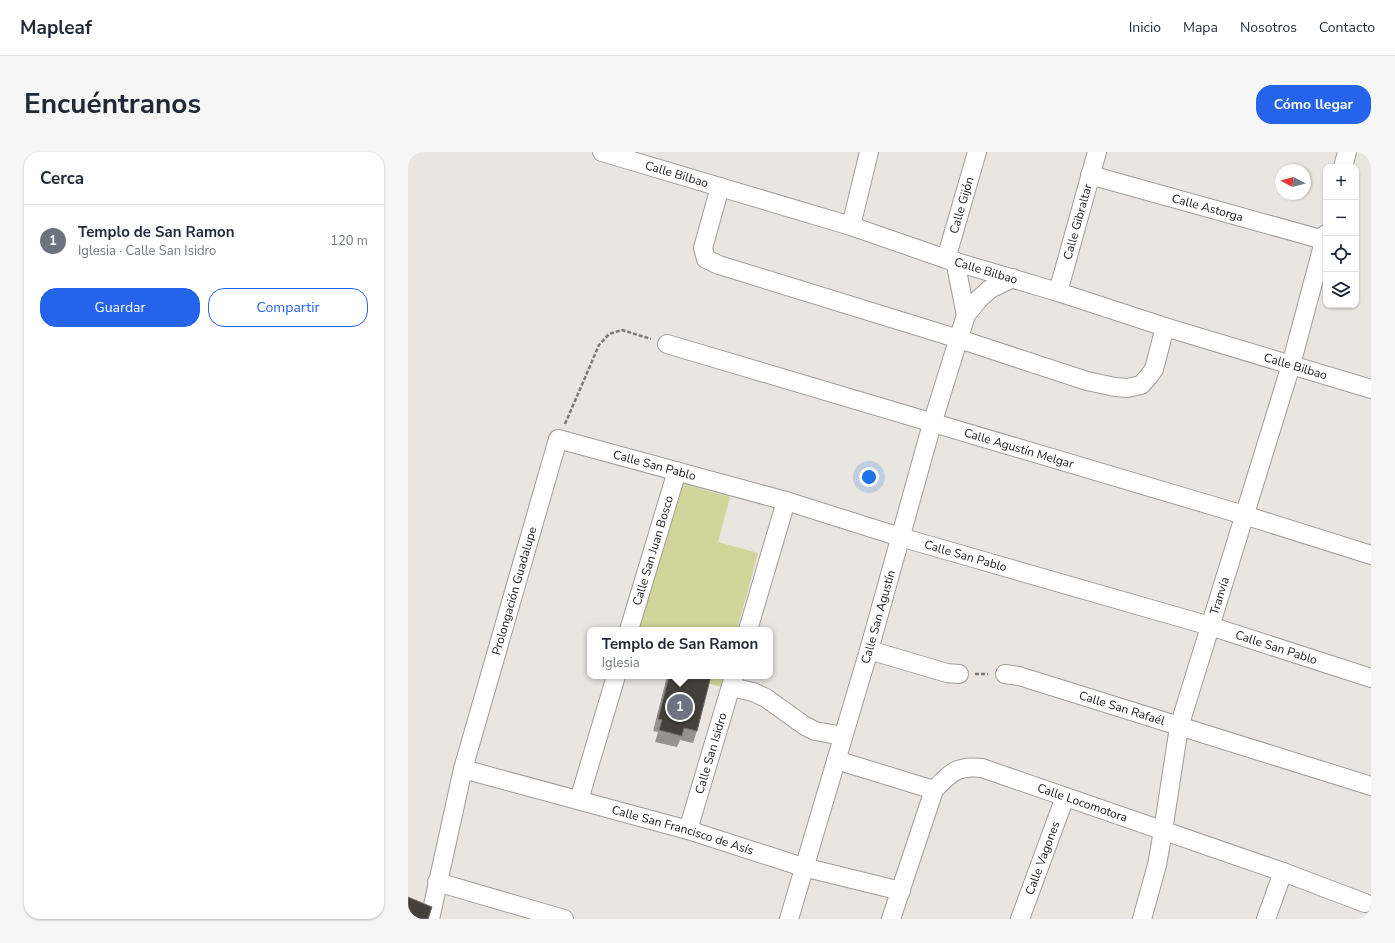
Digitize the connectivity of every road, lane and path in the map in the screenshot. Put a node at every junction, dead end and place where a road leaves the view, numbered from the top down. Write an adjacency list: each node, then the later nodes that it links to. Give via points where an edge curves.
1 (602, 152): 6 (street, Calle Bilbao)
2 (869, 152): 10 (street)
3 (977, 152): 13 (street, Calle Gijón)
4 (1097, 152): 8 (street, Calle Gibraltar)
5 (1347, 152): 7 (street)
6 (638, 157): 9 (street, Calle Bilbao)
7 (1344, 164)
8 (1090, 175): 11 (street, Calle Astorga); 15 (street, Calle Gibraltar)
9 (720, 187): 10 (street, Calle Bilbao); 18 (street, via 703,248 706,259)
10 (851, 226): 13 (street, Calle Bilbao)
11 (1323, 236)
12 (1323, 245): 20 (street, Tranvía)
13 (951, 260): 14 (street, Calle Bilbao); 16 (street, Calle San Agustín)
14 (1013, 278): 15 (street, Calle Bilbao); 16 (street, Calle San Agustín, via 990,289)
15 (1058, 292): 17 (street, Calle Bilbao)
16 (966, 315): 18 (street, Calle San Agustín)
17 (1165, 327): 18 (street, via 1154,369 1141,385 1127,388 1087,381); 20 (street, Calle Bilbao)
18 (959, 339): 22 (street, Calle San Agustín)
19 (667, 344): 22 (street, Calle Agustín Melgar); 23 (path, via 622,330 609,334 599,345)
20 (1291, 365): 21 (street, Calle Bilbao); 26 (street, Tranvía)
21 (1371, 389)
22 (932, 424): 26 (street, Calle Agustín Melgar); 27 (street, Calle San Agustín)
23 (558, 439): 24 (street, Calle San Pablo); 41 (street, Prolongación Guadalupe)
24 (677, 471): 25 (street, Calle San Pablo); 30 (street, Calle San Juan Bosco)
25 (786, 501): 27 (street, Calle San Pablo); 31 (street)
26 (1244, 515): 28 (street, Calle Agustín Melgar); 29 (street, Tranvía)
27 (900, 537): 29 (street, Calle San Pablo); 32 (street, Calle San Agustín)
28 (1371, 555)
29 (1210, 626): 35 (street, Calle San Pablo); 38 (street, Tranvía)
30 (630, 627)
31 (749, 627)
32 (869, 650): 33 (street, via 947,673); 39 (street, Calle San Agustín)
33 (959, 674): 34 (path)
34 (1005, 674): 38 (street, Calle San Rafaél, via 1019,676)
35 (1371, 678)
36 (615, 679): 45 (street)
37 (732, 682): 39 (street, via 766,698 815,731); 46 (street, Calle San Isidro)
38 (1179, 727): 42 (street, Calle San Rafaél); 47 (street, Tranvía)
39 (843, 736): 40 (street, Calle San Agustín)
40 (836, 760): 43 (street); 48 (street, Calle San Agustín)
41 (463, 769): 45 (street, Calle San Francisco de Asís); 50 (street, Prolongación Guadalupe)
42 (1371, 786)
43 (934, 790): 44 (street, Calle Locomotora, via 947,775 968,766 982,768); 51 (street, Calle Locomotora)
44 (1065, 797): 47 (street, Calle Locomotora); 58 (street, Calle Vagones)
45 (579, 800): 46 (street, Calle San Francisco de Asís)
46 (688, 830): 48 (street, Calle San Francisco de Asís)
47 (1163, 831): 49 (street, Calle Locomotora); 59 (street, Tranvía, via 1157,865)
48 (804, 867): 51 (street, Calle San Francisco de Asís); 56 (street, Calle San Agustín)
49 (1283, 872): 52 (street, Calle Locomotora); 60 (street)
50 (437, 882): 54 (street, Prolongación Guadalupe); 55 (street)
51 (901, 891): 57 (street, Calle Locomotora)
52 (1365, 903)
53 (414, 910): 54 (street)
54 (433, 918)
55 (564, 919)
56 (789, 919)
57 (891, 919)
58 (1020, 919)
59 (1142, 919)
60 (1266, 919)

